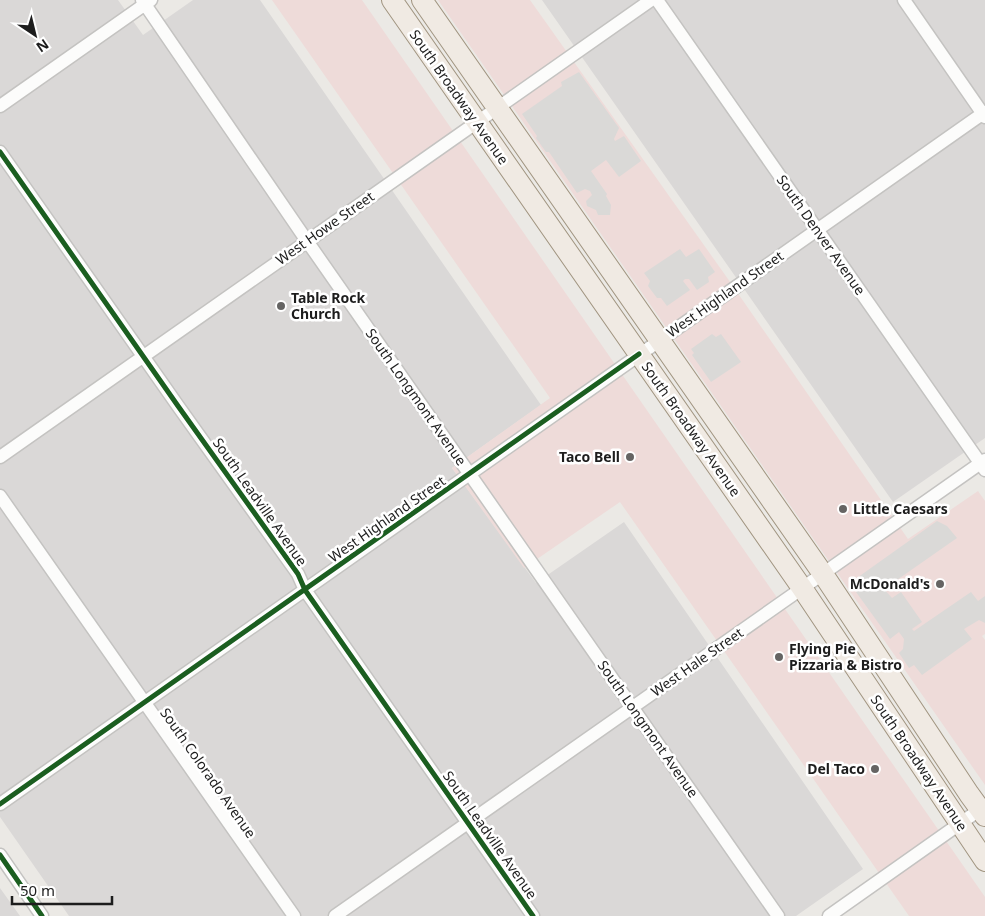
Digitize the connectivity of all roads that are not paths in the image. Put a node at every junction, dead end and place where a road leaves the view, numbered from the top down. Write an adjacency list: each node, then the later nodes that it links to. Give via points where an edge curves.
1 (392, 0): 10 (main road, South Broadway Avenue)
2 (422, 0): 8 (main road, South Broadway Avenue)
3 (651, 0): 8 (street, West Howe Street)
4 (657, 0): 12 (street, South Denver Avenue)
5 (904, 0): 9 (street)
6 (146, 2): 7 (street); 13 (street, South Longmont Avenue)
7 (0, 106)
8 (498, 107): 10 (street, West Howe Street); 14 (main road, South Broadway Avenue)
9 (984, 114): 12 (street, West Highland Street)
10 (477, 122): 13 (street, West Howe Street); 15 (main road, South Broadway Avenue)
11 (0, 152): 16 (street, South Leadville Avenue)
12 (817, 230): 14 (street, West Highland Street); 18 (street, South Denver Avenue)
13 (307, 241): 16 (street, West Howe Street); 19 (street, South Longmont Avenue)
14 (659, 340): 15 (street, West Highland Street); 21 (main road, South Broadway Avenue)
15 (639, 354): 19 (street, West Highland Street); 22 (main road, South Broadway Avenue)
16 (143, 356): 17 (street, West Howe Street); 23 (street, South Leadville Avenue, via 298,574)
17 (0, 457)
18 (983, 464): 21 (street, West Hale Street)
19 (470, 474): 23 (street, West Highland Street); 25 (street, South Longmont Avenue)
20 (0, 496): 24 (street, South Colorado Avenue)
21 (822, 574): 22 (street, West Hale Street); 27 (main road, South Broadway Avenue)
22 (802, 588): 25 (street, West Hale Street); 29 (main road, South Broadway Avenue)
23 (305, 590): 24 (street, West Highland Street); 28 (street, South Leadville Avenue)
24 (145, 702): 26 (street, West Highland Street); 33 (street, South Colorado Avenue)
25 (632, 707): 28 (street, West Hale Street); 36 (street, South Longmont Avenue)
26 (0, 804)
27 (983, 810): 29 (street)
28 (468, 822): 34 (street, West Hale Street); 35 (street, South Leadville Avenue)
29 (960, 824): 31 (main road, South Broadway Avenue); 37 (street)
30 (0, 856): 32 (street)
31 (985, 861)
32 (42, 916)
33 (294, 916)
34 (335, 916)
35 (533, 916)
36 (778, 916)
37 (829, 916)

